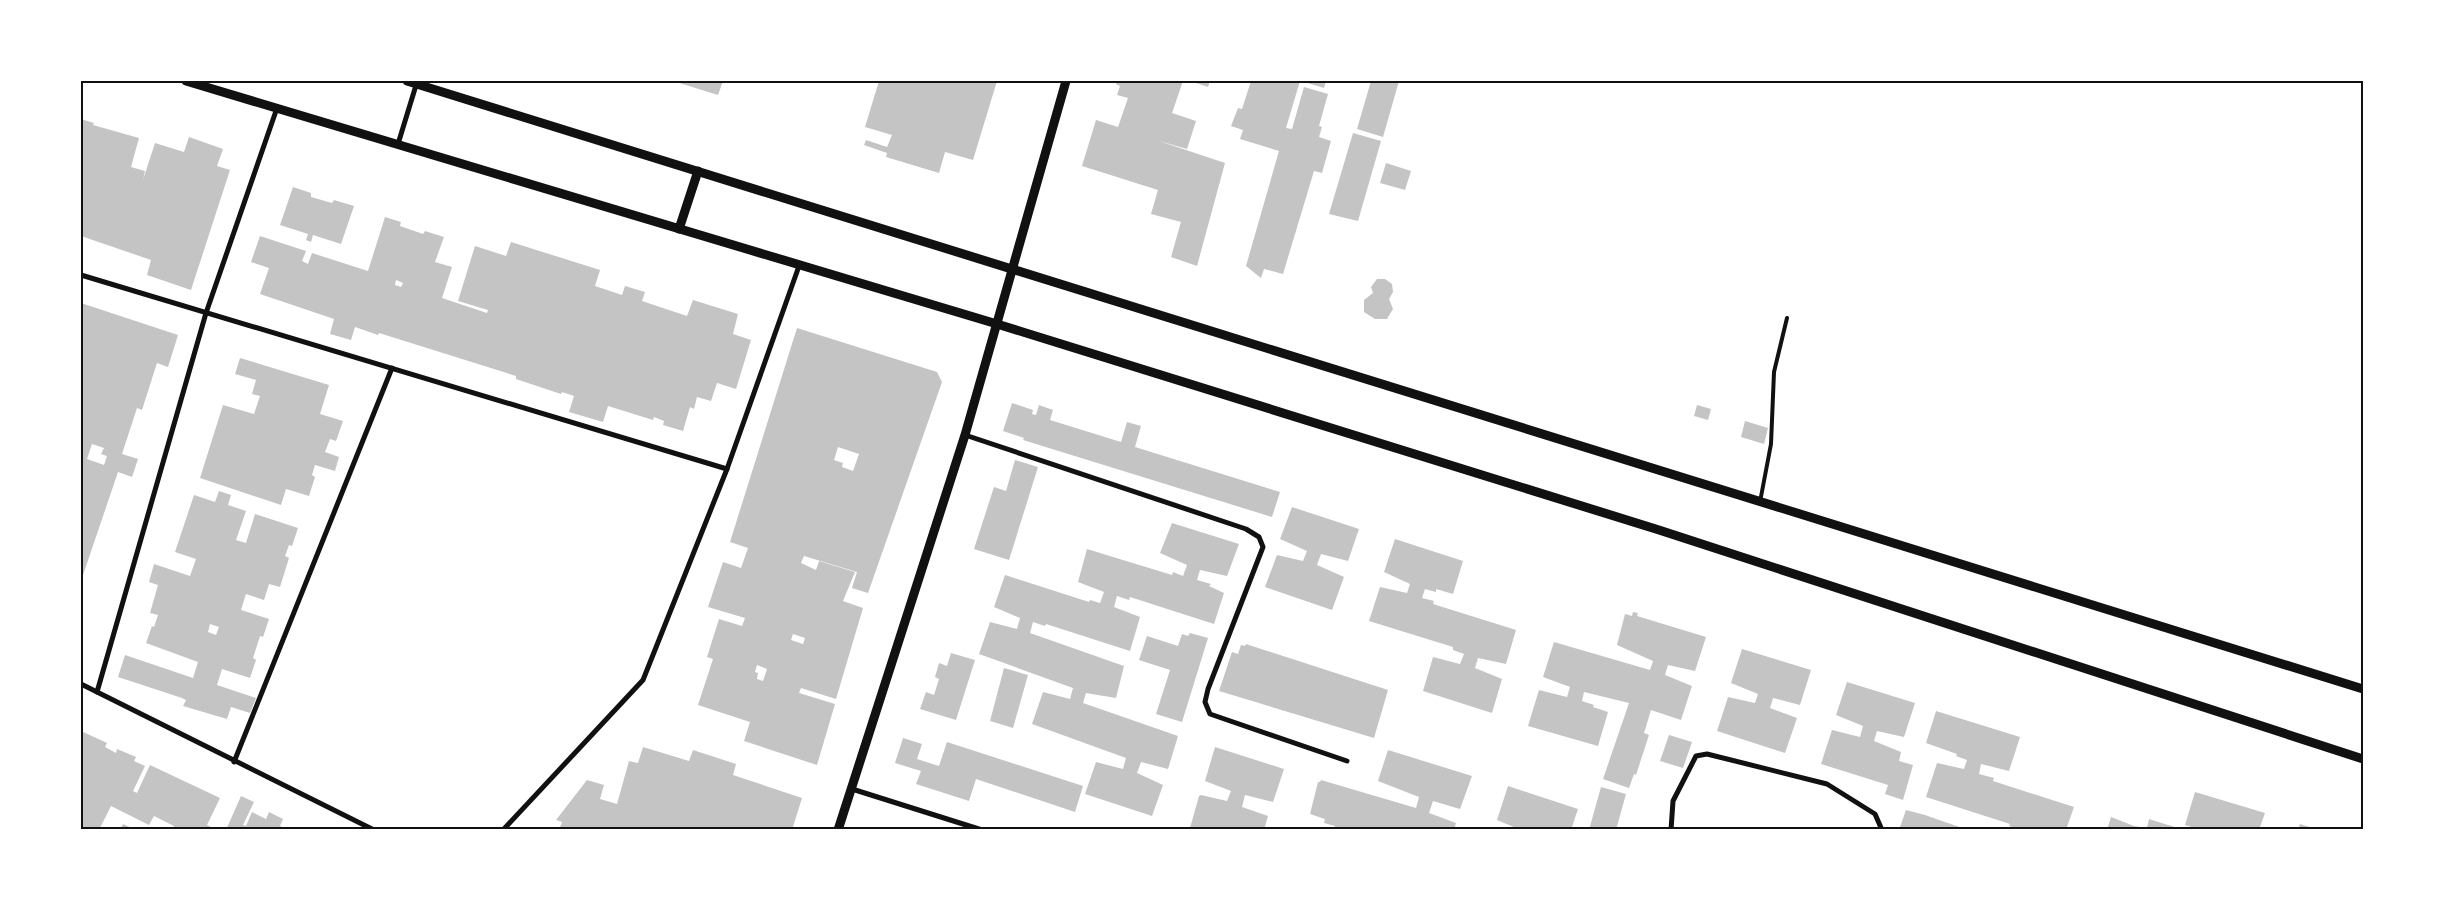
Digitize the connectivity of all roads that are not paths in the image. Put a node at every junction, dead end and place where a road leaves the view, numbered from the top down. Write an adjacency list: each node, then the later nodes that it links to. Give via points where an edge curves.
1 (186, 81): 4 (street)
2 (1066, 81): 9 (street)
3 (414, 82): 5 (street); 6 (street)
4 (277, 108): 5 (street); 11 (street)
5 (398, 144): 7 (street)
6 (698, 171): 7 (street); 9 (street)
7 (679, 229): 8 (street)
8 (798, 266): 13 (street); 16 (street)
9 (1012, 269): 13 (street); 17 (street)
10 (81, 275): 11 (street)
11 (206, 313): 14 (street); 20 (street)
12 (1787, 318): 17 (lane, via 1774,372 1771,444)
13 (997, 324): 15 (street); 21 (street, via 1659,530)
14 (392, 368): 16 (street); 23 (street)
15 (965, 435): 22 (street, via 1246,529 1259,537 1263,547 1205,702 1210,714); 24 (street)
16 (728, 469): 26 (street, via 643,680)
17 (1760, 502): 19 (street)
18 (81, 684): 20 (street)
19 (2363, 689)
20 (97, 692): 23 (street)
21 (2363, 760)
22 (1347, 761)
23 (234, 762): 25 (street)
24 (852, 789): 27 (street); 28 (street)
25 (374, 830)
26 (502, 830)
27 (838, 830)
28 (982, 830)
29 (1671, 830): 30 (street, via 1673,801 1696,756 1707,754 1827,784 1875,814)
30 (1882, 830)

